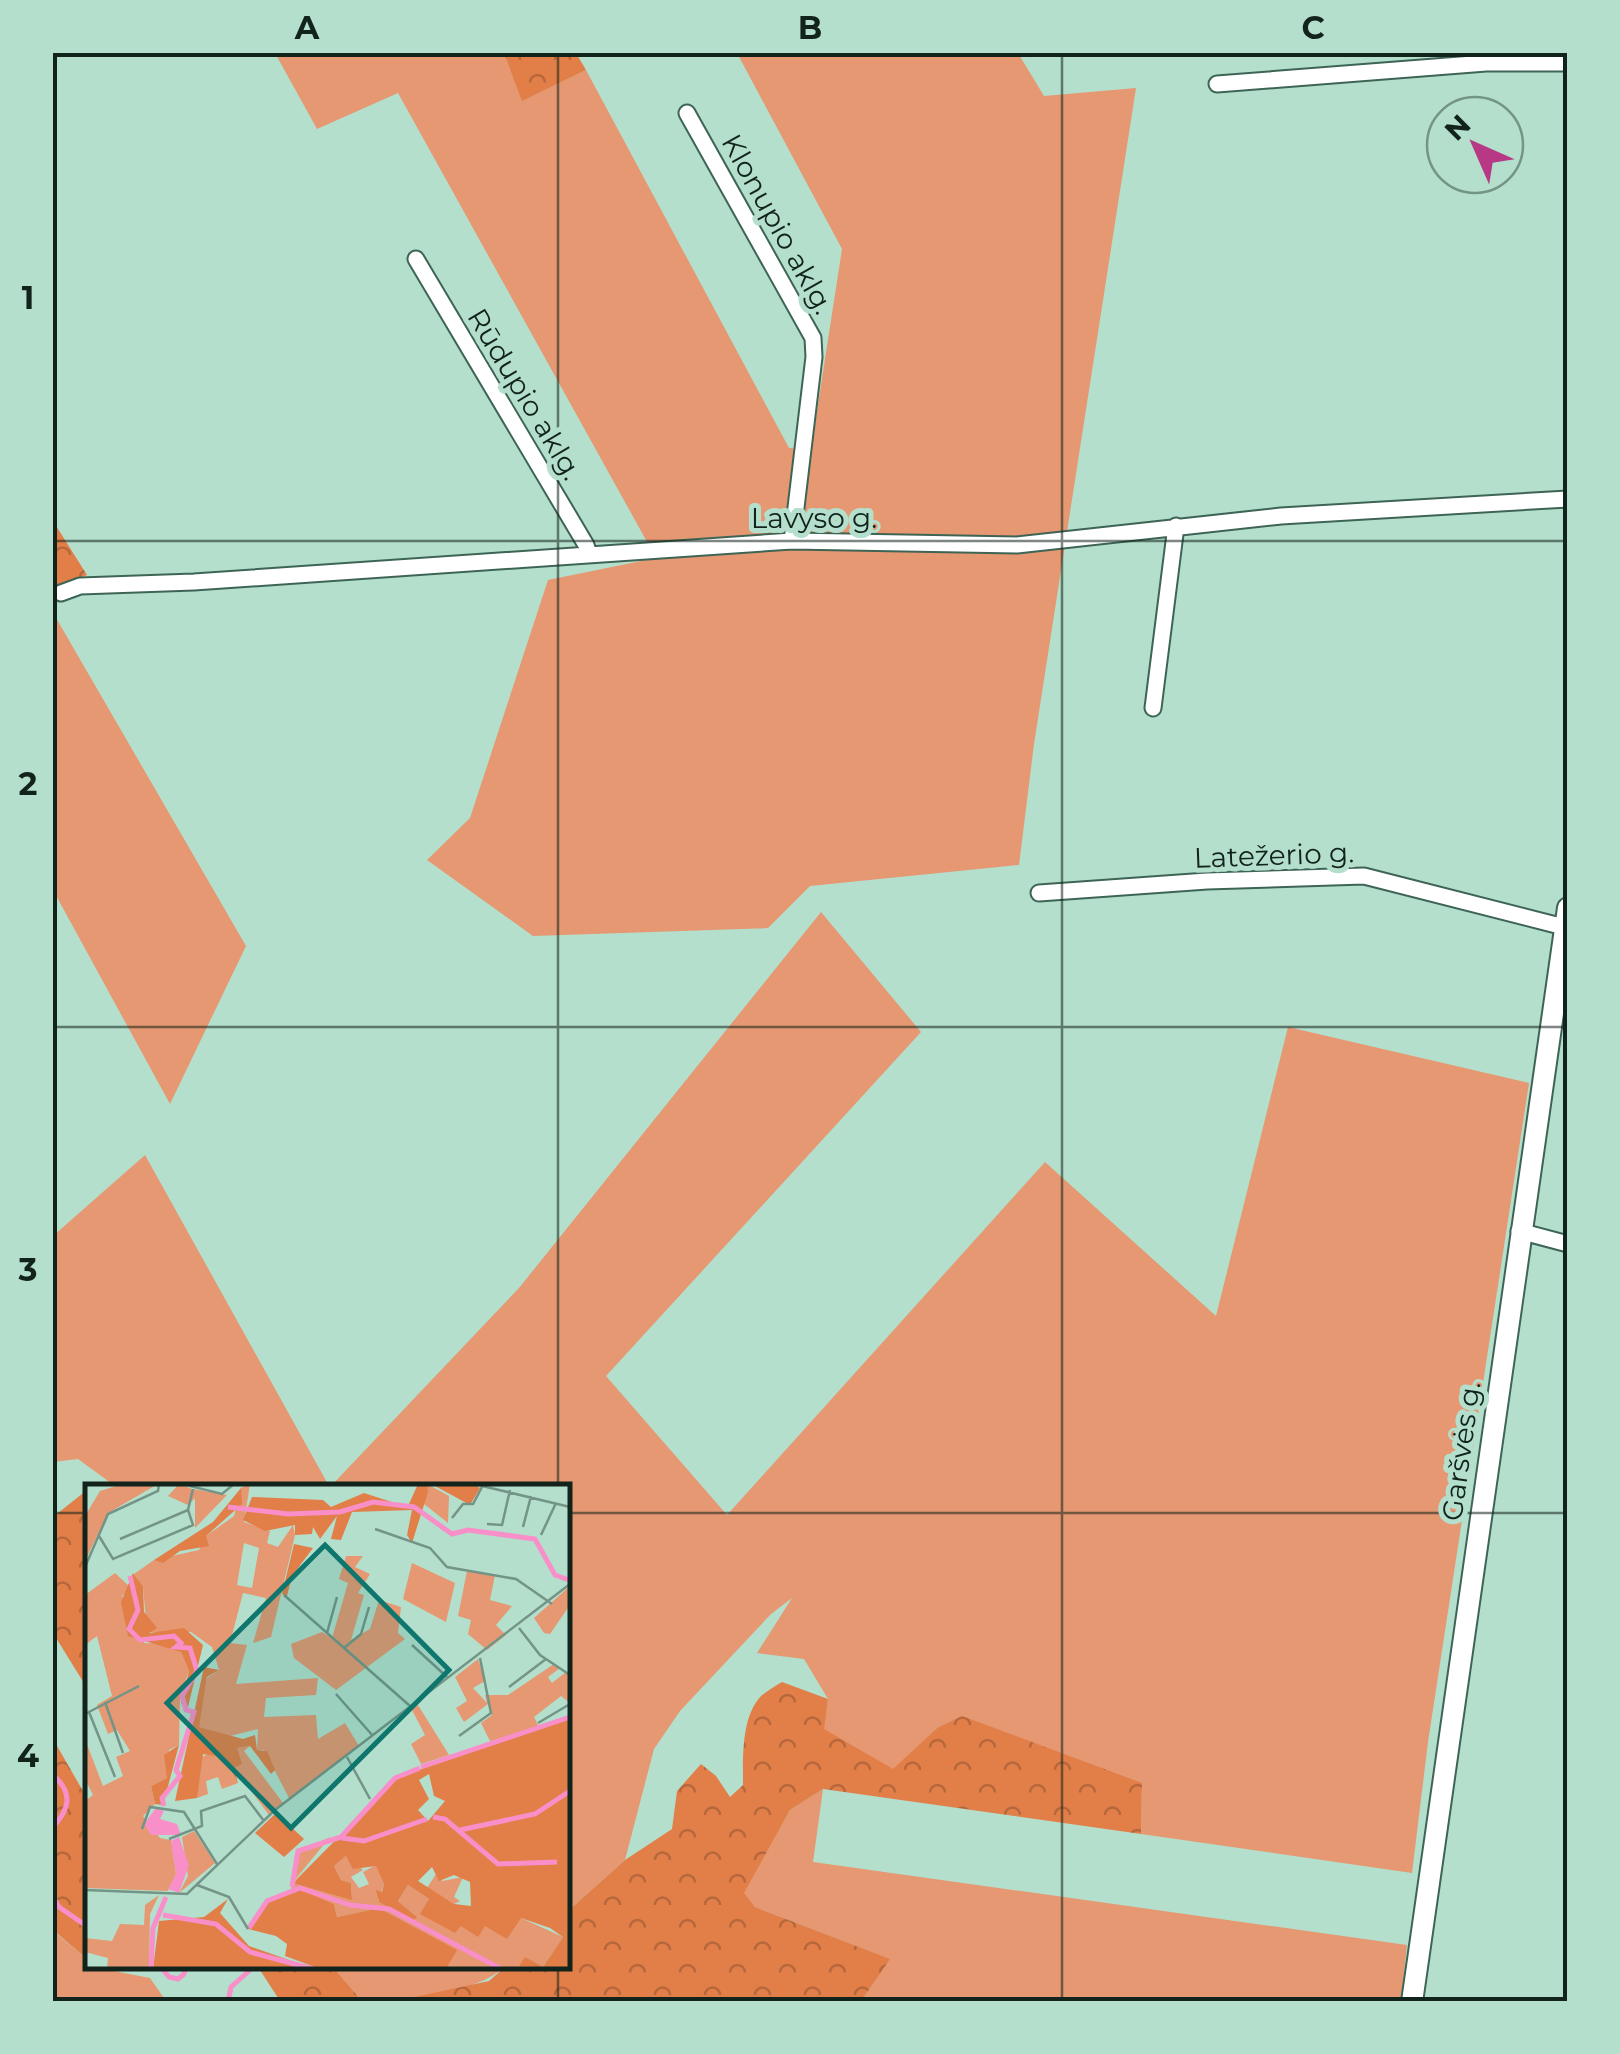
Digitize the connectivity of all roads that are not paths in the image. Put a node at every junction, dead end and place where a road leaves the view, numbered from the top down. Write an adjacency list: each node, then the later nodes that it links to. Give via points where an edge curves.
1 (1568, 63): 2 (street)
2 (1217, 84)
3 (688, 113): 7 (street, Klonupio aklg., via 813,338)
4 (416, 260): 8 (street, Rūdupio aklg.)
5 (1568, 498): 6 (street, Lavyso g.)
6 (1176, 526): 7 (street, Lavyso g., via 1018,545); 10 (street)
7 (792, 541): 8 (street, Lavyso g.)
8 (589, 554): 9 (street, Lavyso g., via 80,586)
9 (61, 593)
10 (1153, 708)
11 (1040, 893): 12 (street, Latežerio g., via 1364,876)
12 (1566, 918): 13 (main road, Garšvės g.)
13 (1520, 1232): 14 (street); 15 (main road, Garšvės g.)
14 (1568, 1244)
15 (1412, 2002)

